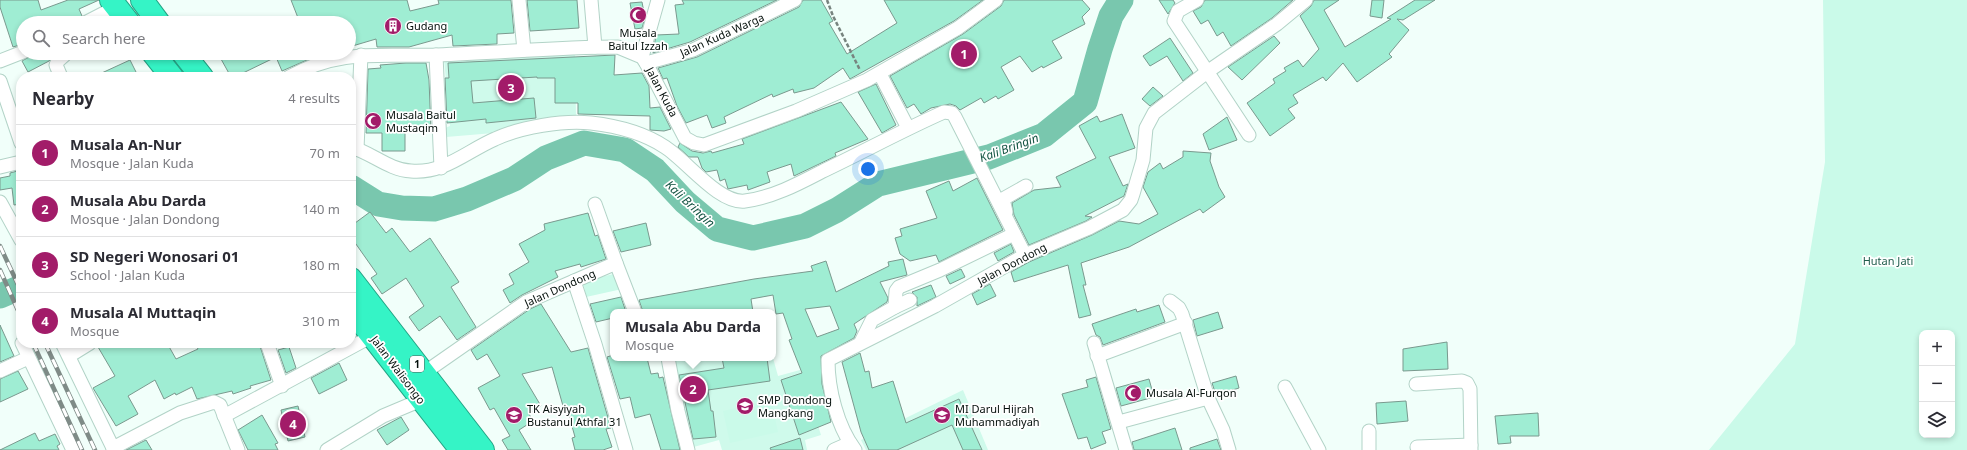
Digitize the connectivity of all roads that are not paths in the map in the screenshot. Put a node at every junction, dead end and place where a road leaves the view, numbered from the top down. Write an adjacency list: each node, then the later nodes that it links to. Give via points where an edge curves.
1 (142, 0): 11 (highway)
2 (519, 0): 13 (street)
3 (591, 0): 12 (street)
4 (658, 0): 22 (street)
5 (795, 0): 22 (street, Jalan Kuda Warga, via 693,50)
6 (996, 0): 29 (street, Jalan Kuda, via 958,28)
7 (1197, 0): 28 (street, via 1178,11 1174,20)
8 (1306, 0): 28 (street, Jalan Dondong, via 1277,24)
9 (119, 10): 10 (street)
10 (103, 16)
11 (155, 16)
12 (595, 47): 13 (street, Jalan Kuda); 22 (street, Jalan Kuda, via 618,47)
13 (524, 50): 17 (street, Jalan Kuda)
14 (16, 55): 23 (street)
15 (356, 55): 16 (street, Jalan Kuda)
16 (361, 55): 17 (street, Jalan Kuda); 31 (street)
17 (436, 55): 38 (street)
18 (59, 60): 24 (street, via 56,65)
19 (159, 60): 25 (highway)
20 (189, 60): 26 (highway)
21 (333, 60): 27 (street, Jalan Kuda)
22 (644, 60): 29 (street, Jalan Kuda, via 686,138 704,145 796,111)
23 (0, 61)
24 (59, 72)
25 (168, 72)
26 (198, 72)
27 (307, 72)
28 (1207, 72): 34 (street); 45 (street, Jalan Dondong, via 1154,113 1149,121 1143,160 1133,194 1123,210 1089,228)
29 (880, 74): 33 (street)
30 (0, 81): 32 (street)
31 (356, 121)
32 (16, 128)
33 (908, 128): 38 (street, via 803,181 769,195 743,201 736,201 723,195 665,147 646,137 591,123 558,124 511,132); 42 (street, via 944,112 949,112 955,117)
34 (1249, 135)
35 (356, 149): 38 (street, via 401,170 426,171)
36 (16, 163): 37 (street)
37 (0, 167)
38 (441, 168)
39 (1026, 186): 42 (street, via 1003,199)
40 (0, 202): 43 (street)
41 (595, 204): 46 (street)
42 (1005, 216): 44 (street)
43 (16, 231)
44 (1014, 234): 45 (street); 51 (street, via 899,287 896,291)
45 (1025, 255): 56 (street, Jalan Dondong, via 935,306)
46 (616, 263): 47 (street, Jalan Dondong); 52 (street)
47 (574, 281): 69 (street, Jalan Dondong, via 526,302); 87 (street)
48 (356, 285): 69 (highway, 1)
49 (910, 300): 51 (street)
50 (1170, 301): 54 (street, via 1179,308)
51 (895, 307): 56 (street, via 872,320)
52 (634, 309)
53 (356, 315): 55 (highway, Jalan Walisongo / 1)
54 (1186, 324): 65 (street); 73 (street)
55 (372, 336): 58 (street); 74 (highway, Jalan Walisongo / 1)
56 (861, 342): 78 (street, Jalan Dondong, via 828,360 835,406)
57 (1094, 343): 65 (street)
58 (356, 345)
59 (24, 348): 66 (street)
60 (65, 348): 64 (street)
61 (82, 348): 64 (street)
62 (269, 348): 71 (street)
63 (350, 348): 71 (street)
64 (69, 356): 81 (street)
65 (1097, 356): 76 (street)
66 (28, 358): 68 (street); 82 (street)
67 (669, 361): 88 (street)
68 (0, 371)
69 (424, 373): 86 (highway, 1)
70 (1416, 384): 80 (street, via 1462,381 1467,383 1470,389)
71 (282, 386): 75 (street)
72 (1285, 387): 92 (street)
73 (1208, 398): 76 (street); 91 (street)
74 (421, 400): 84 (street, via 383,416); 85 (highway, Jalan Walisongo / 1)
75 (224, 416): 81 (street, via 218,402 206,404 180,413); 83 (street)
76 (1119, 422): 90 (street)
77 (1369, 430): 93 (street)
78 (853, 447): 89 (street)
79 (1417, 447): 80 (street)
80 (1471, 448)
81 (113, 449)
82 (74, 450)
83 (238, 450)
84 (327, 450)
85 (460, 450)
86 (483, 450)
87 (626, 450)
88 (688, 450)
89 (834, 450)
90 (1126, 450)
91 (1229, 450)
92 (1319, 450)
93 (1369, 450)

